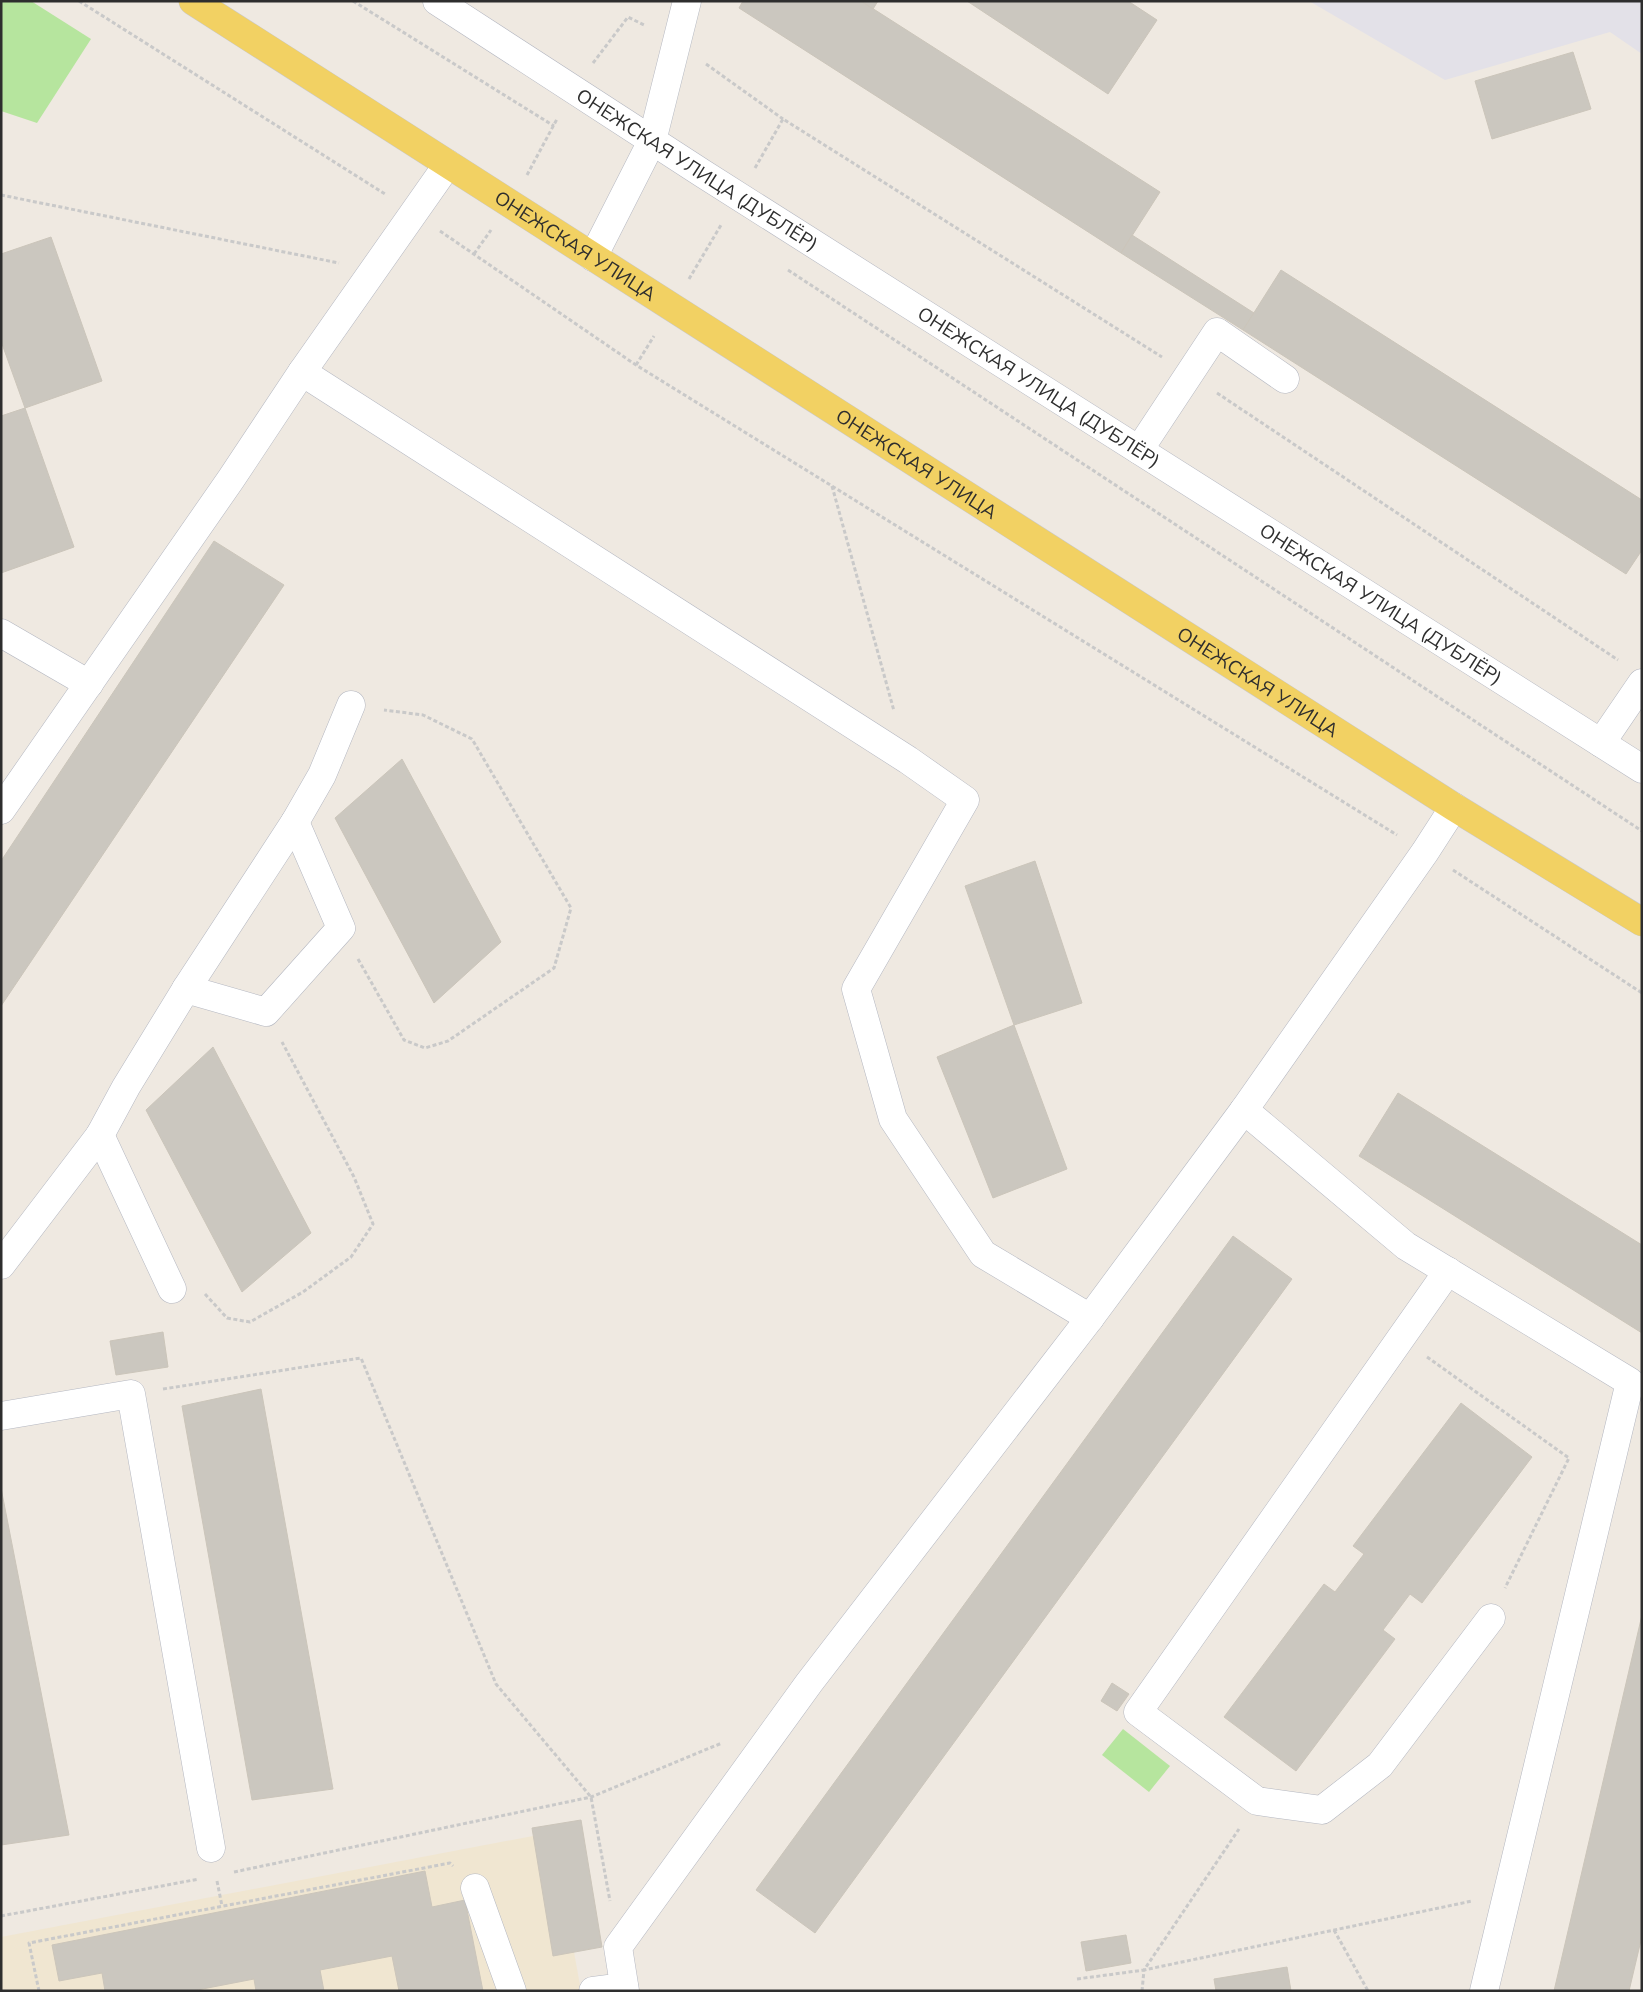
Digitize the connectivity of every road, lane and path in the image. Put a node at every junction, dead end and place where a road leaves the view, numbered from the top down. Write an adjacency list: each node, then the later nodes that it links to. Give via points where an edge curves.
1 (79, 1): 14 (path)
2 (193, 1): 10 (main road, ОНЕЖСКАЯ УЛИЦА)
3 (353, 1): 8 (path)
4 (437, 1): 7 (street, ОНЕЖСКАЯ УЛИЦА (ДУБЛЁР))
5 (687, 1): 9 (street)
6 (628, 16): 7 (path)
7 (573, 90): 8 (path); 9 (street, ОНЕЖСКАЯ УЛИЦА (ДУБЛЁР))
8 (554, 126): 13 (path)
9 (652, 141): 12 (street, ОНЕЖСКАЯ УЛИЦА (ДУБЛЁР)); 18 (street)
10 (448, 164): 13 (main road, ОНЕЖСКАЯ УЛИЦА); 14 (street)
11 (1, 195): 19 (path)
12 (739, 196): 15 (path); 24 (path, via 783,119); 26 (street, ОНЕЖСКАЯ УЛИЦА (ДУБЛЁР))
13 (511, 204): 17 (path); 18 (main road, ОНЕЖСКАЯ УЛИЦА)
14 (414, 213): 17 (path); 19 (street)
15 (720, 226): 16 (path); 21 (path)
16 (729, 232)
17 (474, 254): 22 (path)
18 (593, 257): 21 (main road, ОНЕЖСКАЯ УЛИЦА)
19 (375, 270): 23 (street)
20 (787, 270): 39 (path)
21 (672, 308): 22 (path); 36 (main road, ОНЕЖСКАЯ УЛИЦА)
22 (636, 365): 27 (path)
23 (302, 372): 31 (street); 34 (street)
24 (1189, 375): 25 (street, via 1217,332); 26 (street); 29 (path, via 1618,660)
25 (1285, 379)
26 (1139, 450): 33 (street, ОНЕЖСКАЯ УЛИЦА (ДУБЛЁР))
27 (832, 486): 34 (path); 40 (path)
28 (1, 633): 31 (street)
29 (1626, 661)
30 (1642, 683): 33 (street)
31 (89, 684): 37 (street)
32 (351, 705): 38 (street, via 322,775); 42 (path, via 423,715 472,739 571,908 554,968 448,1041 425,1048 404,1040)
33 (1600, 743): 35 (street, ОНЕЖСКАЯ УЛИЦА (ДУБЛЁР))
34 (908, 760): 52 (street, via 965,800 856,989 893,1119 983,1254)
35 (1642, 769)
36 (1454, 807): 40 (street); 41 (main road, ОНЕЖСКАЯ УЛИЦА)
37 (1, 810)
38 (295, 822): 42 (street); 43 (street)
39 (1642, 831)
40 (1425, 852): 44 (path); 46 (street)
41 (1642, 922)
42 (341, 928): 45 (street)
43 (186, 989): 45 (street); 47 (street)
44 (1642, 993)
45 (266, 1012): 50 (path, via 354,1177 373,1224 351,1258 303,1292 250,1322 227,1318)
46 (1244, 1110): 49 (street, via 1406,1246); 52 (street)
47 (100, 1135): 48 (street); 51 (street)
48 (1, 1265)
49 (1448, 1271): 53 (street); 65 (street, via 1630,1382)
50 (201, 1285)
51 (172, 1289)
52 (1090, 1318): 69 (street, via 809,1683)
53 (1401, 1338): 56 (path, via 1569,1458); 59 (street, via 1138,1712)
54 (131, 1394): 55 (street); 58 (path, via 361,1358 496,1684); 60 (street)
55 (1, 1416)
56 (1491, 1618): 59 (street, via 1380,1765 1322,1810)
57 (725, 1742): 58 (path)
58 (591, 1797): 61 (path); 69 (path)
59 (1257, 1801): 70 (path)
60 (211, 1848)
61 (225, 1874)
62 (216, 1876): 66 (path)
63 (206, 1878): 67 (path)
64 (475, 1888): 66 (path, via 450,1863); 74 (street)
65 (1508, 1893): 68 (path); 78 (street)
66 (222, 1906): 73 (path, via 29,1942)
67 (1, 1916)
68 (1334, 1930): 70 (path); 77 (path)
69 (618, 1947): 72 (street)
70 (1144, 1970): 71 (path); 76 (path)
71 (1077, 1979)
72 (625, 1989): 75 (street)
73 (39, 1991)
74 (512, 1991)
75 (592, 1991)
76 (1142, 1991)
77 (1368, 1991)
78 (1484, 1991)

